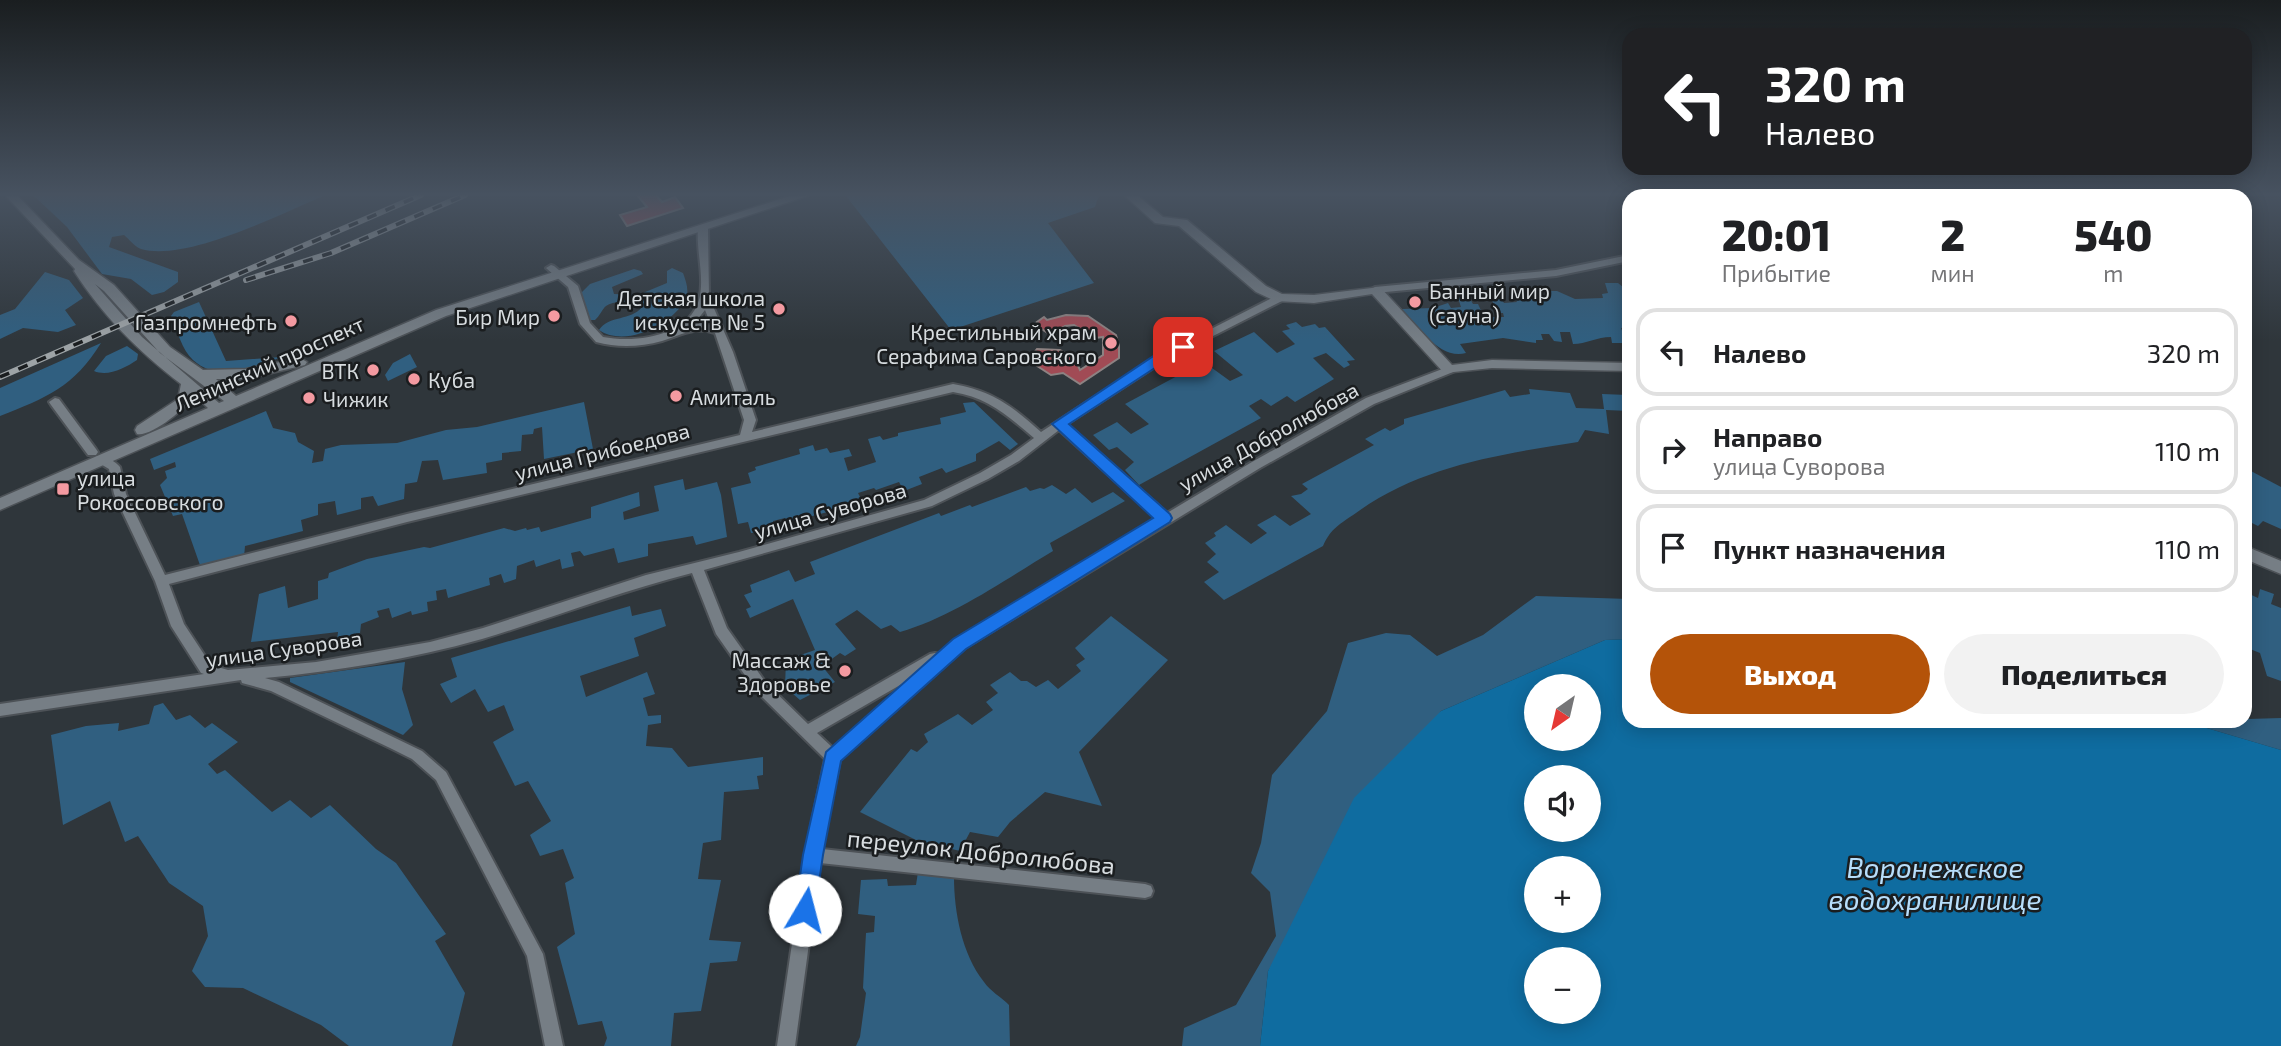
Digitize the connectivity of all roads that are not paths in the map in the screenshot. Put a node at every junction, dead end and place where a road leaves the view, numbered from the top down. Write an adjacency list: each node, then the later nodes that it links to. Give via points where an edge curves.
1 (57, 244): 16 (main road, via 94,295 159,361)
2 (633, 244): 7 (main road, Ленинский проспект)
3 (649, 244): 7 (main road, Ленинский проспект)
4 (701, 244): 9 (street)
5 (1208, 244): 10 (main road, via 1261,289)
6 (1622, 259): 8 (street, улица Суворова, via 1556,272)
7 (556, 271): 11 (street, via 573,286 585,324 600,340 626,344); 13 (main road, Ленинский проспект, via 399,319); 17 (main road, Ленинский проспект)
8 (1375, 290): 10 (main road, улица Суворова, via 1314,299); 15 (main road)
9 (705, 298): 11 (street, via 694,319); 12 (street)
10 (1280, 298): 20 (street, улица Суворова, via 1160,359)
11 (675, 331): 12 (street, via 704,326)
12 (719, 331): 22 (street, via 750,420)
13 (300, 362): 16 (main road); 17 (main road, Ленинский проспект)
14 (1622, 367): 15 (main road, улица Добролюбова, via 1492,364)
15 (1449, 370): 27 (street, улица Добролюбова, via 1370,401)
16 (194, 379): 17 (main road); 19 (main road); 21 (main road, via 183,402)
17 (229, 398): 19 (main road, Ленинский проспект)
18 (55, 402): 24 (street)
19 (213, 405): 21 (main road, Ленинский проспект); 24 (main road, Ленинский проспект)
20 (1059, 424): 23 (street, улица Суворова); 27 (street)
21 (142, 430): 24 (main road, Ленинский проспект)
22 (745, 436): 23 (street, улица Грибоедова, via 953,388 991,397); 31 (street, улица Грибоедова)
23 (1041, 438): 29 (street, улица Суворова, via 985,477 928,503)
24 (96, 456): 25 (main road, Ленинский проспект); 26 (main road, Ленинский проспект); 31 (street, via 114,467 120,494)
25 (0, 492)
26 (0, 504)
27 (1164, 518): 32 (street, улица Добролюбова)
28 (2252, 555): 30 (main road)
29 (696, 567): 33 (street, улица Суворова, via 430,647 316,668); 35 (street, via 721,630 761,687)
30 (2281, 568)
31 (161, 582): 33 (street, via 196,657 206,668)
32 (960, 644): 35 (street); 36 (street, улица Добролюбова)
33 (228, 676): 34 (street, улица Суворова); 39 (street, via 274,686 417,755 441,776 535,954)
34 (0, 710)
35 (808, 731): 36 (street)
36 (833, 757): 37 (street)
37 (813, 855): 38 (street, переулок Добролюбова); 40 (street)
38 (1145, 891)
39 (554, 1046)
40 (786, 1046)

